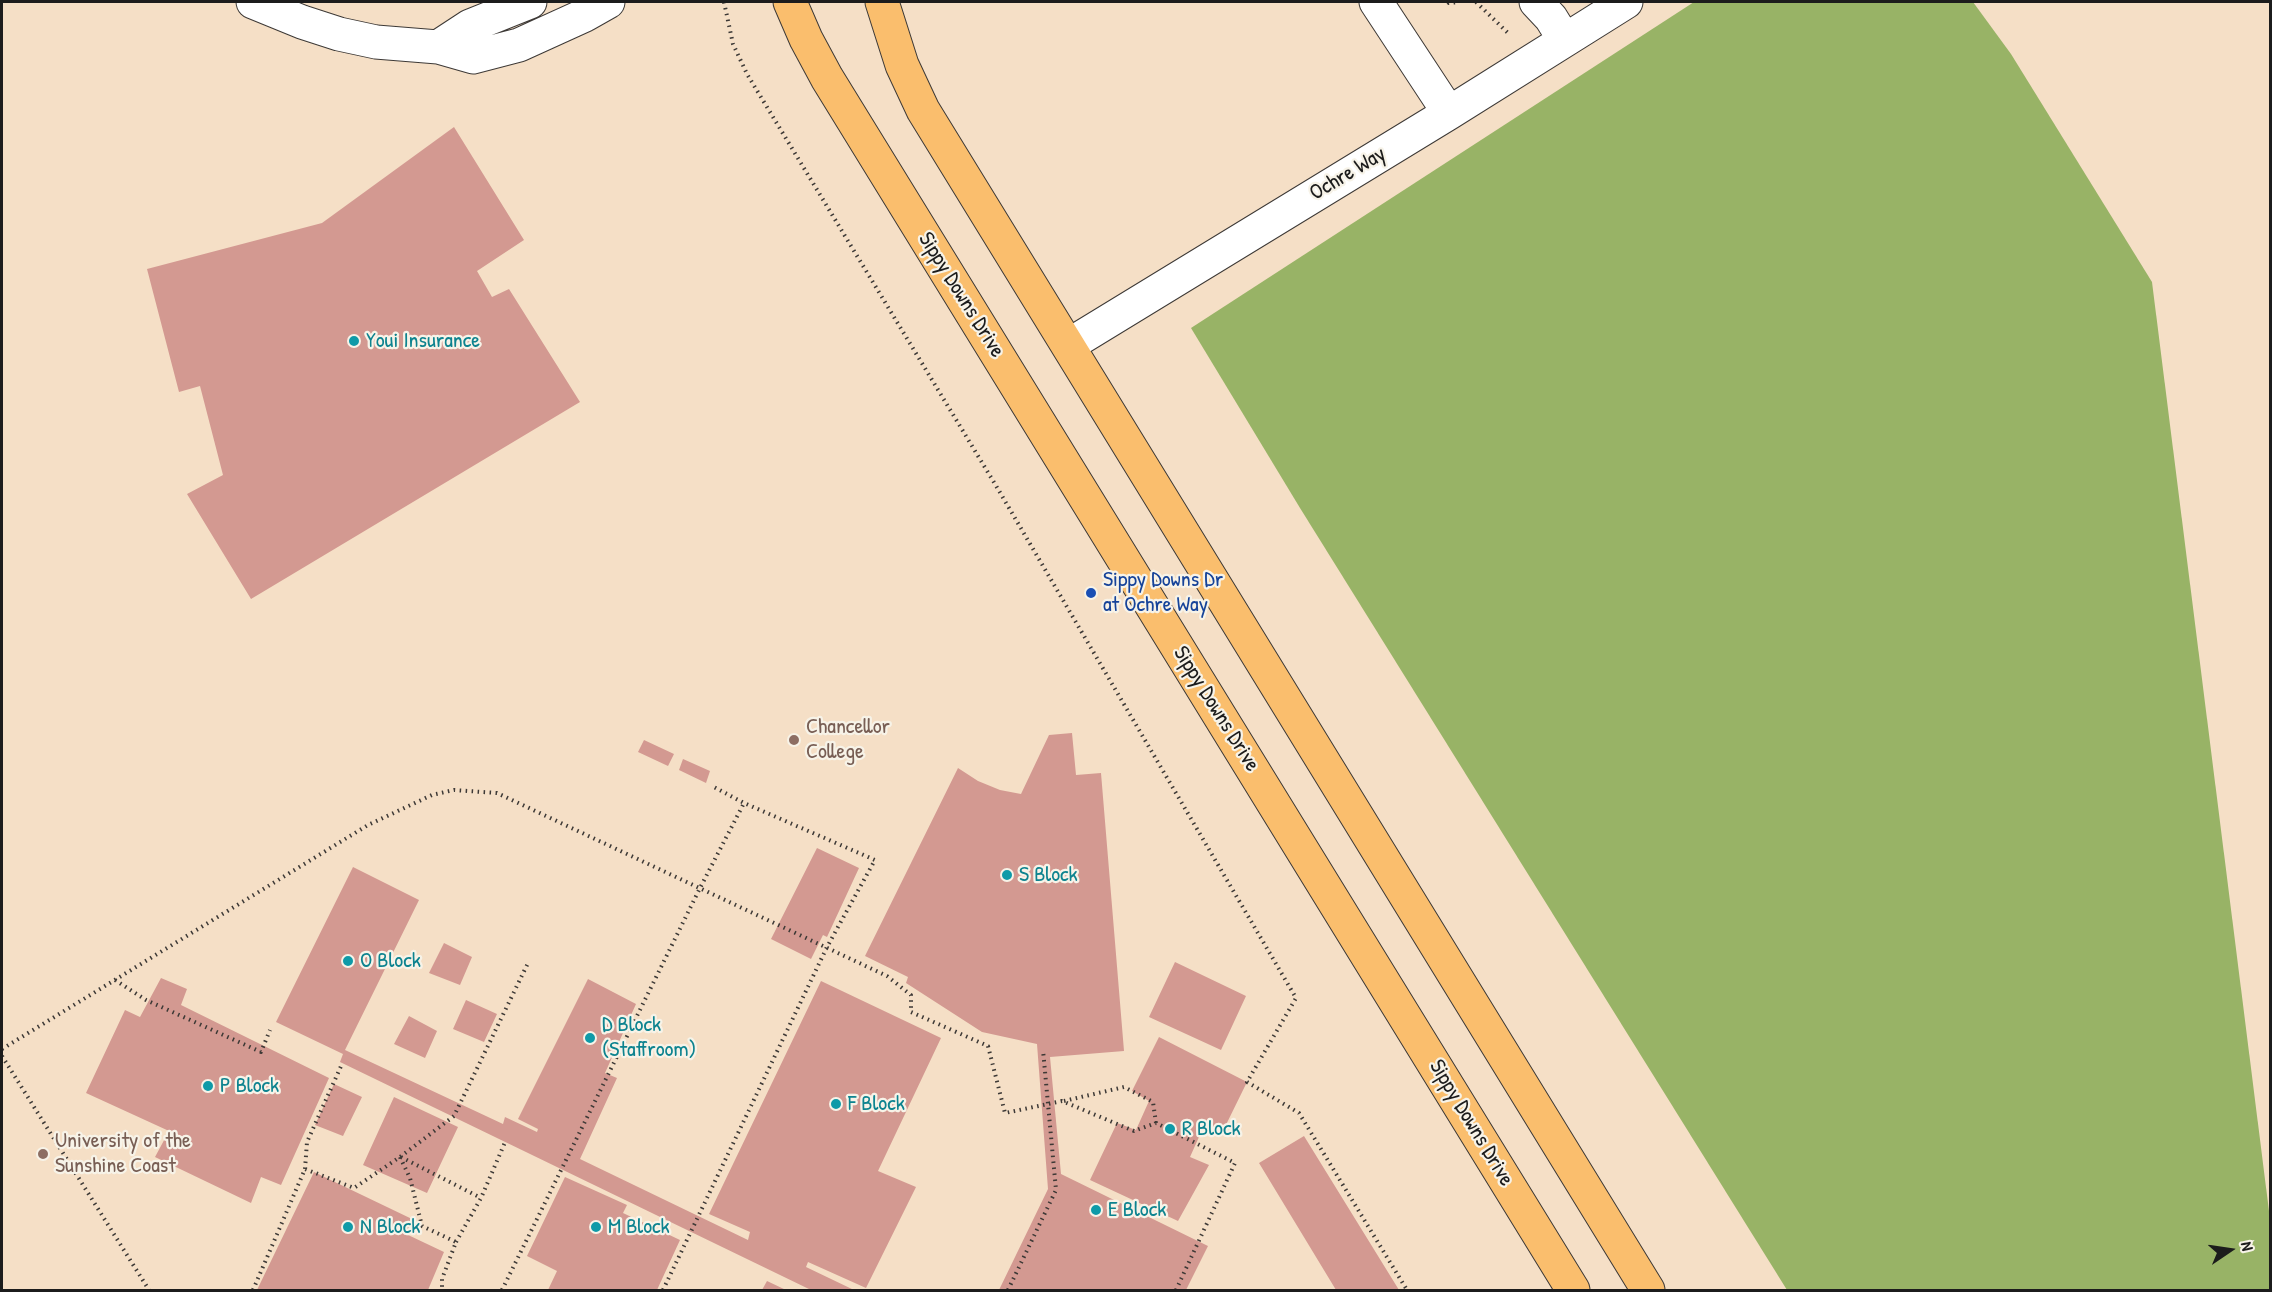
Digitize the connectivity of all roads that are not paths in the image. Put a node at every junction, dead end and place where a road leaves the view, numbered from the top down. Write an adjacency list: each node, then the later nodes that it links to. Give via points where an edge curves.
1 (253, 2): 10 (street, via 339,34 376,42)
2 (530, 2): 10 (street, via 470,26)
3 (608, 2): 10 (street, via 555,30 486,55 473,57)
4 (790, 2): 13 (main road, Sippy Downs Drive, via 827,78)
5 (882, 2): 12 (main road, via 902,65 923,110)
6 (1376, 2): 11 (street)
7 (1536, 2): 9 (street)
8 (1626, 2): 9 (street, Ochre Way)
9 (1564, 39): 11 (street, Ochre Way)
10 (438, 47)
11 (1449, 113): 12 (street, Ochre Way)
12 (1069, 345): 14 (main road)
13 (1573, 1290)
14 (1648, 1290)

